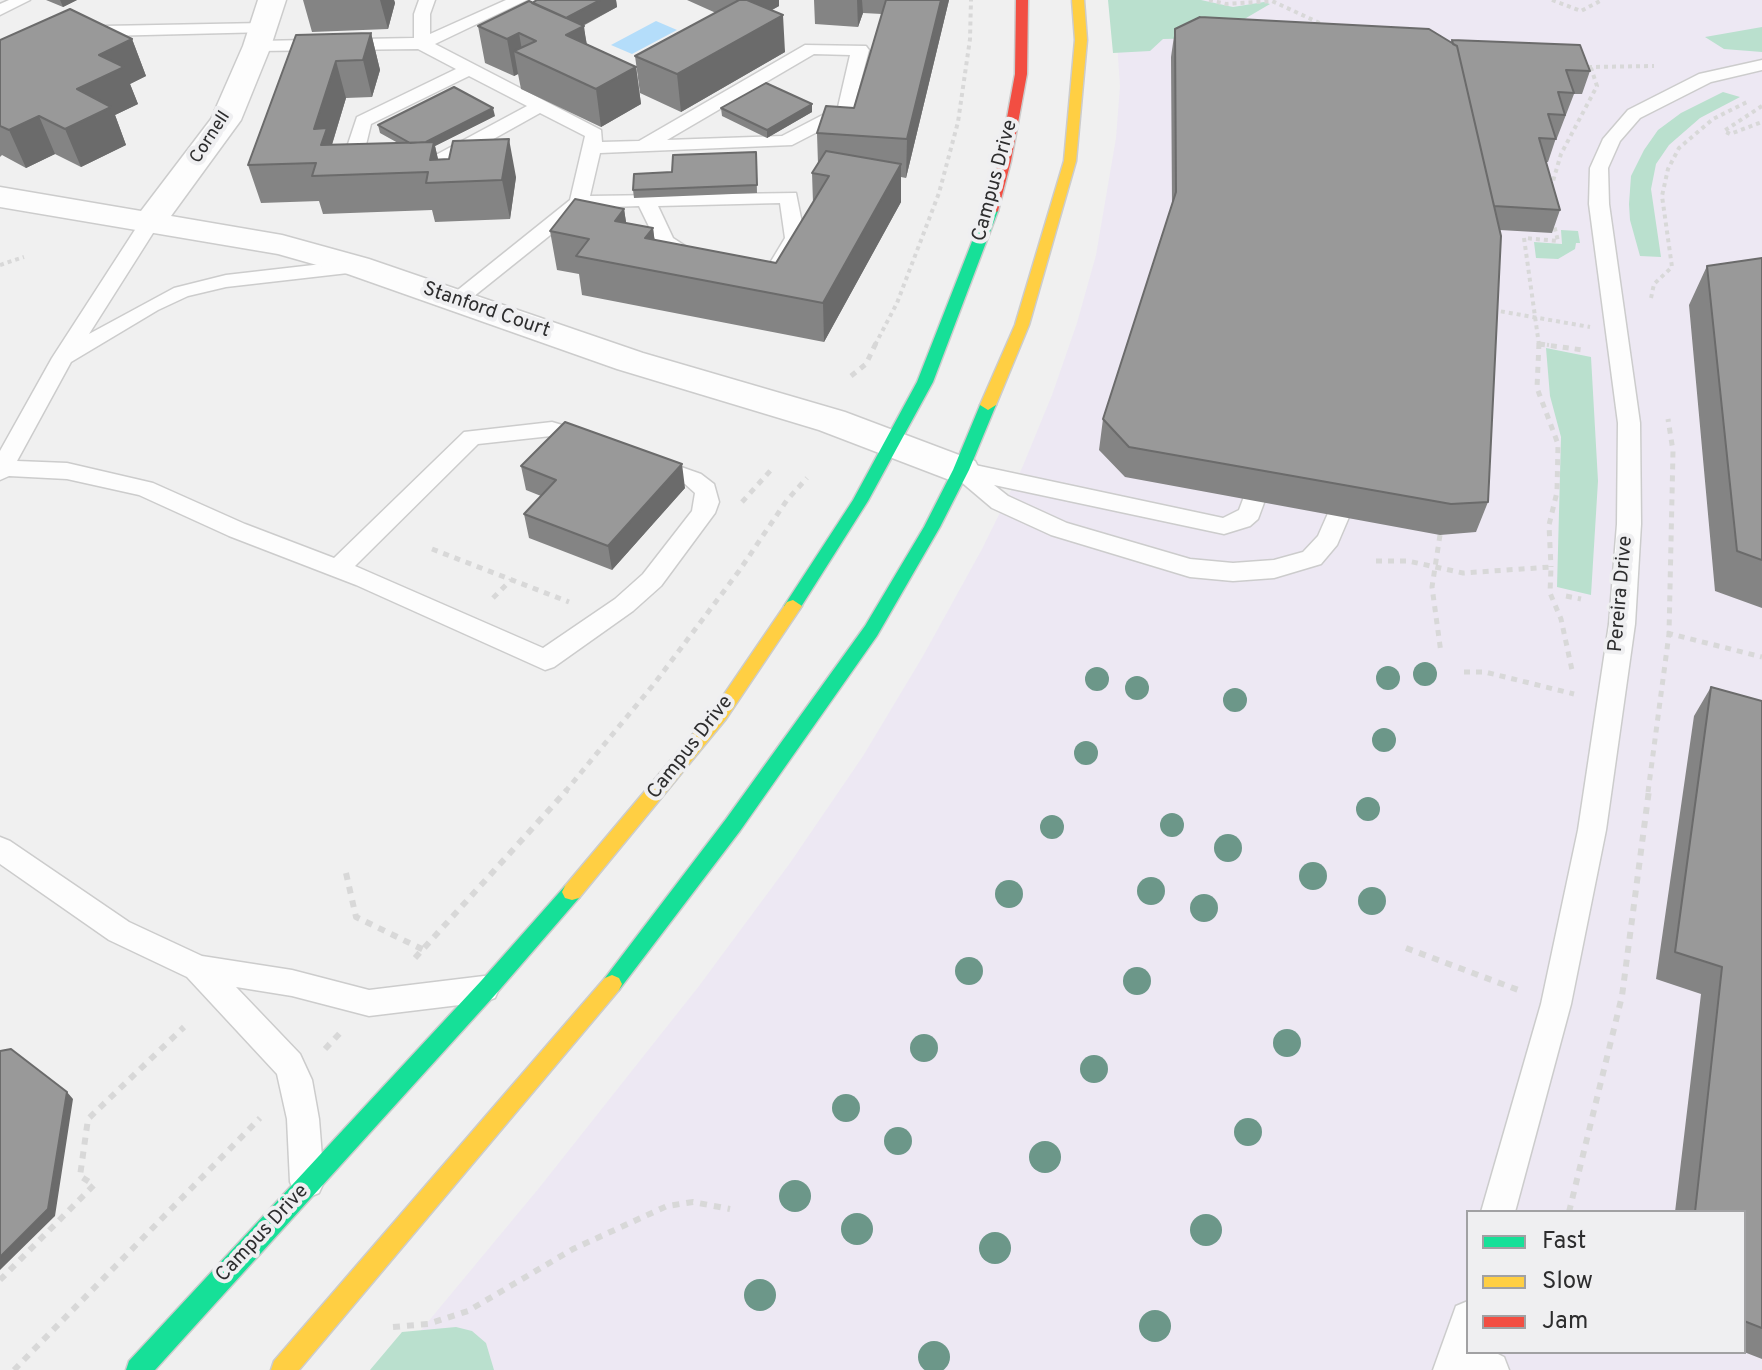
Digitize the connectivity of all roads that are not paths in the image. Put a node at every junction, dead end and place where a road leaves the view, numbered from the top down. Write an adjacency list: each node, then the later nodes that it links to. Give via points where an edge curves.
1 (22, 0): 7 (lane)
2 (272, 0): 8 (street, Cornell)
3 (427, 0): 10 (lane)
4 (519, 0): 10 (lane)
5 (1022, 0): 25 (main road, Campus Drive, via 1021,74 986,229 925,382)
6 (1078, 0): 29 (main road, via 1081,40 1070,161 1022,325)
7 (0, 10)
8 (260, 37): 9 (lane, via 104,31); 10 (lane); 19 (street, Cornell, via 226,120)
9 (68, 39)
10 (422, 44): 12 (lane)
11 (1762, 65): 37 (lane, Pereira Drive, via 1705,78 1634,114 1612,139 1599,168 1599,204 1629,423 1622,624 1592,830 1556,1004)
12 (471, 68): 13 (lane); 13 (lane, via 363,121 355,150 371,163 438,162)
13 (541, 105): 15 (lane, via 595,134)
14 (643, 146): 14 (lane, via 811,49 860,50 846,110 786,141); 15 (lane)
15 (591, 148): 18 (lane)
16 (0, 197): 19 (street, Stanford Court)
17 (646, 200): 18 (lane); 21 (lane, via 665,241); 22 (lane, via 789,197 795,238)
18 (579, 202): 23 (lane)
19 (150, 222): 20 (street, Stanford Court, via 282,245); 24 (lane)
20 (357, 266): 23 (street, Stanford Court); 24 (lane, via 226,281 181,292)
21 (719, 267)
22 (770, 277)
23 (456, 301): 25 (street, Stanford Court)
24 (63, 358): 27 (lane)
25 (893, 442): 29 (street, Stanford Court); 35 (main road, Campus Drive, via 720,714)
26 (613, 449): 32 (lane, via 552,429 472,437)
27 (1, 469): 32 (lane, via 67,471 145,489)
28 (667, 470): 32 (lane, via 706,490 703,513 652,580 545,660)
29 (961, 470): 30 (lane, via 1224,526 1250,513); 31 (lane, via 1000,502 1059,529 1190,568 1274,569 1312,558 1329,539); 40 (main road, via 871,631 733,825 590,1014)
30 (1253, 500)
31 (1337, 517)
32 (336, 570)
33 (0, 849): 34 (lane, via 119,931)
34 (198, 968): 35 (lane, via 292,983 369,1003); 36 (lane, via 289,1064 303,1119)
35 (488, 988): 36 (main road, Campus Drive)
36 (308, 1186): 39 (main road, Campus Drive)
37 (1499, 1210)
38 (1469, 1354): 41 (lane)
39 (138, 1370)
40 (283, 1370)
41 (1491, 1370)

